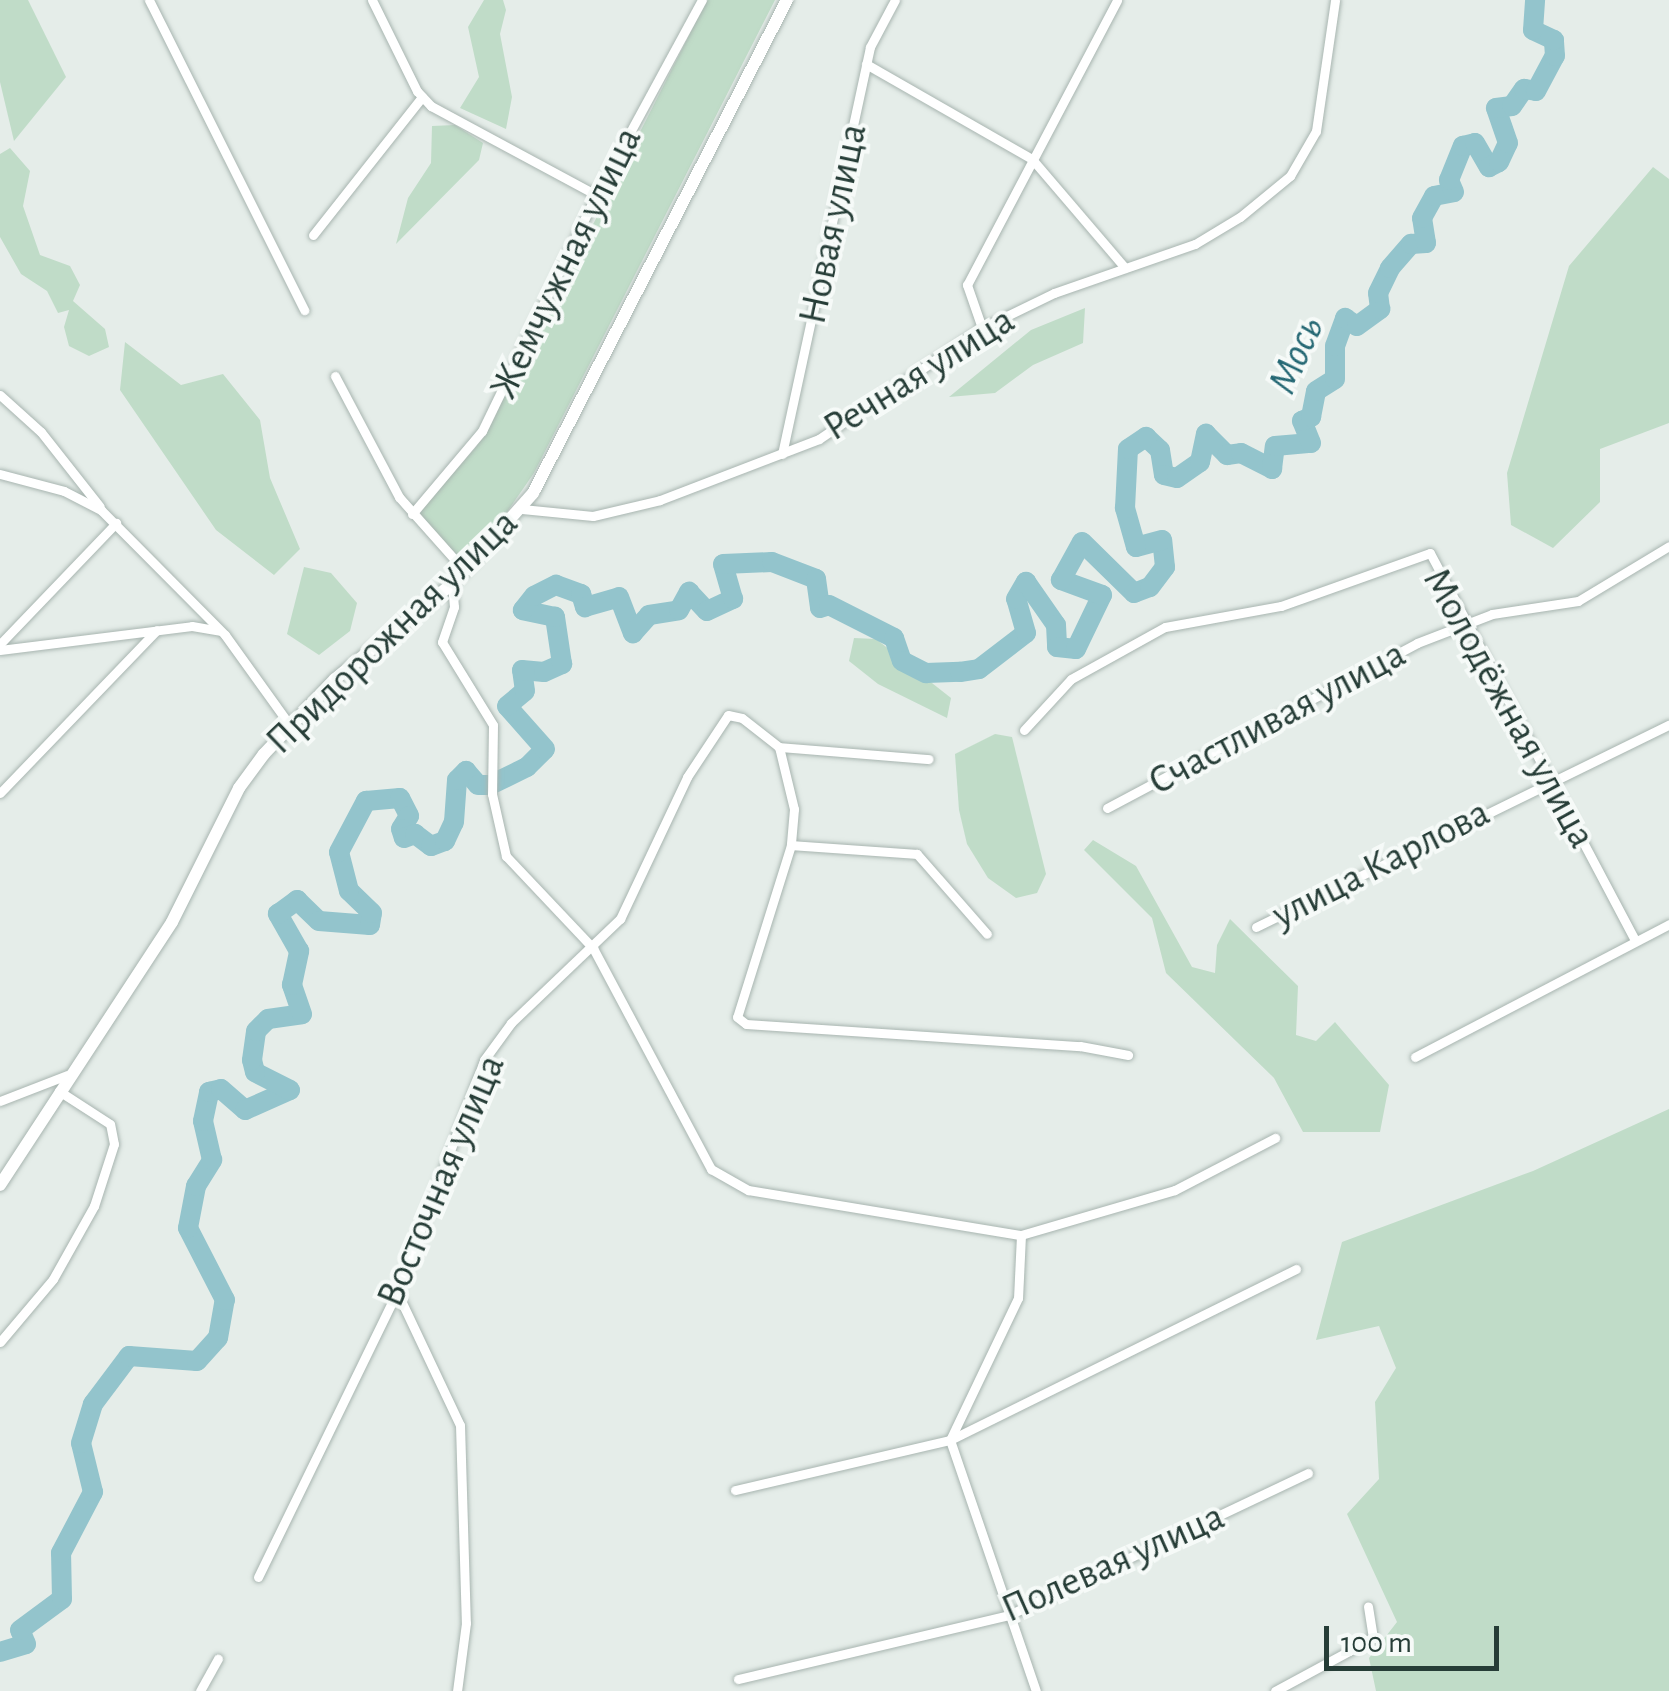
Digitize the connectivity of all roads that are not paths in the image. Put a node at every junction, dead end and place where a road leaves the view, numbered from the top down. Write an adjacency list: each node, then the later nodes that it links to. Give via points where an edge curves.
1 (149, 0): 14 (street)
2 (372, 0): 9 (street)
3 (702, 0): 11 (street, Жемчужная улица)
4 (786, 0): 20 (street, Придорожная улица)
5 (896, 0): 8 (street, Новая улица)
6 (1117, 0): 10 (street)
7 (1335, 0): 13 (street, Речная улица, via 1325,47 1325,100 1290,176 1195,244)
8 (866, 64): 10 (street); 18 (street, Новая улица)
9 (422, 96): 11 (street); 12 (street)
10 (1032, 159): 13 (street); 15 (street, via 967,285)
11 (596, 195): 22 (street, Жемчужная улица, via 482,431)
12 (313, 235)
13 (1125, 268): 15 (street, Речная улица)
14 (304, 310)
15 (982, 328): 18 (street, Речная улица, via 860,416)
16 (336, 376): 22 (street)
17 (0, 395): 21 (street, via 41,432)
18 (782, 454): 20 (street, Речная улица, via 660,500 592,516)
19 (0, 474): 21 (street, via 64,491)
20 (522, 509): 25 (street, Придорожная улица)
21 (101, 510): 23 (street)
22 (412, 514): 25 (street)
23 (116, 523): 29 (street); 30 (street)
24 (1669, 546): 27 (street, Счастливая улица, via 1578,601)
25 (464, 570): 26 (street, Придорожная улица)
26 (452, 584): 31 (street, Придорожная улица); 44 (street, via 454,608 442,642 488,710 492,794 506,856)
27 (1469, 624): 33 (street, Молодёжная улица, via 1430,553 1281,606 1166,626 1071,679); 36 (street, Молодёжная улица); 38 (street, Счастливая улица, via 1417,643)
28 (157, 630): 29 (street, via 210,626); 30 (street); 37 (street)
29 (225, 635): 31 (street)
30 (0, 647)
31 (289, 724): 47 (street, Придорожная улица, via 239,788 172,922)
32 (1669, 725): 36 (street, улица Карлова)
33 (1024, 730)
34 (779, 747): 35 (street); 39 (street, via 794,809); 44 (street, Восточная улица, via 742,718 728,714 716,726 639,888)
35 (929, 759)
36 (1549, 780): 41 (street, улица Карлова); 43 (street, Молодёжная улица)
37 (0, 793)
38 (1107, 808)
39 (790, 846): 42 (street, via 918,854); 45 (street, via 737,1016 746,1024 1080,1046)
40 (1669, 924): 43 (street)
41 (1256, 927)
42 (987, 934)
43 (1635, 940): 46 (street)
44 (592, 948): 52 (street, via 711,1169 748,1190); 54 (street, Восточная улица, via 512,1023 484,1060)
45 (1128, 1056)
46 (1415, 1056)
47 (66, 1075): 48 (street, Придорожная улица); 49 (street)
48 (56, 1090): 51 (street, Придорожная улица); 55 (street, via 110,1124 114,1144 94,1206 53,1279)
49 (0, 1101)
50 (1274, 1138): 52 (street, via 1175,1190)
51 (0, 1185)
52 (1021, 1235): 56 (street, via 1018,1298)
53 (1296, 1269): 56 (street)
54 (396, 1292): 59 (street, Восточная улица); 65 (street, via 460,1425 466,1624)
55 (0, 1342)
56 (950, 1440): 58 (street); 61 (street)
57 (1308, 1473): 61 (street, Полевая улица)
58 (735, 1490)
59 (258, 1577)
60 (1368, 1606): 67 (street, via 1373,1638)
61 (1009, 1615): 63 (street, Полевая улица); 66 (street)
62 (218, 1659): 64 (street)
63 (738, 1679)
64 (200, 1691)
65 (457, 1691)
66 (1036, 1691)
67 (1275, 1691)

